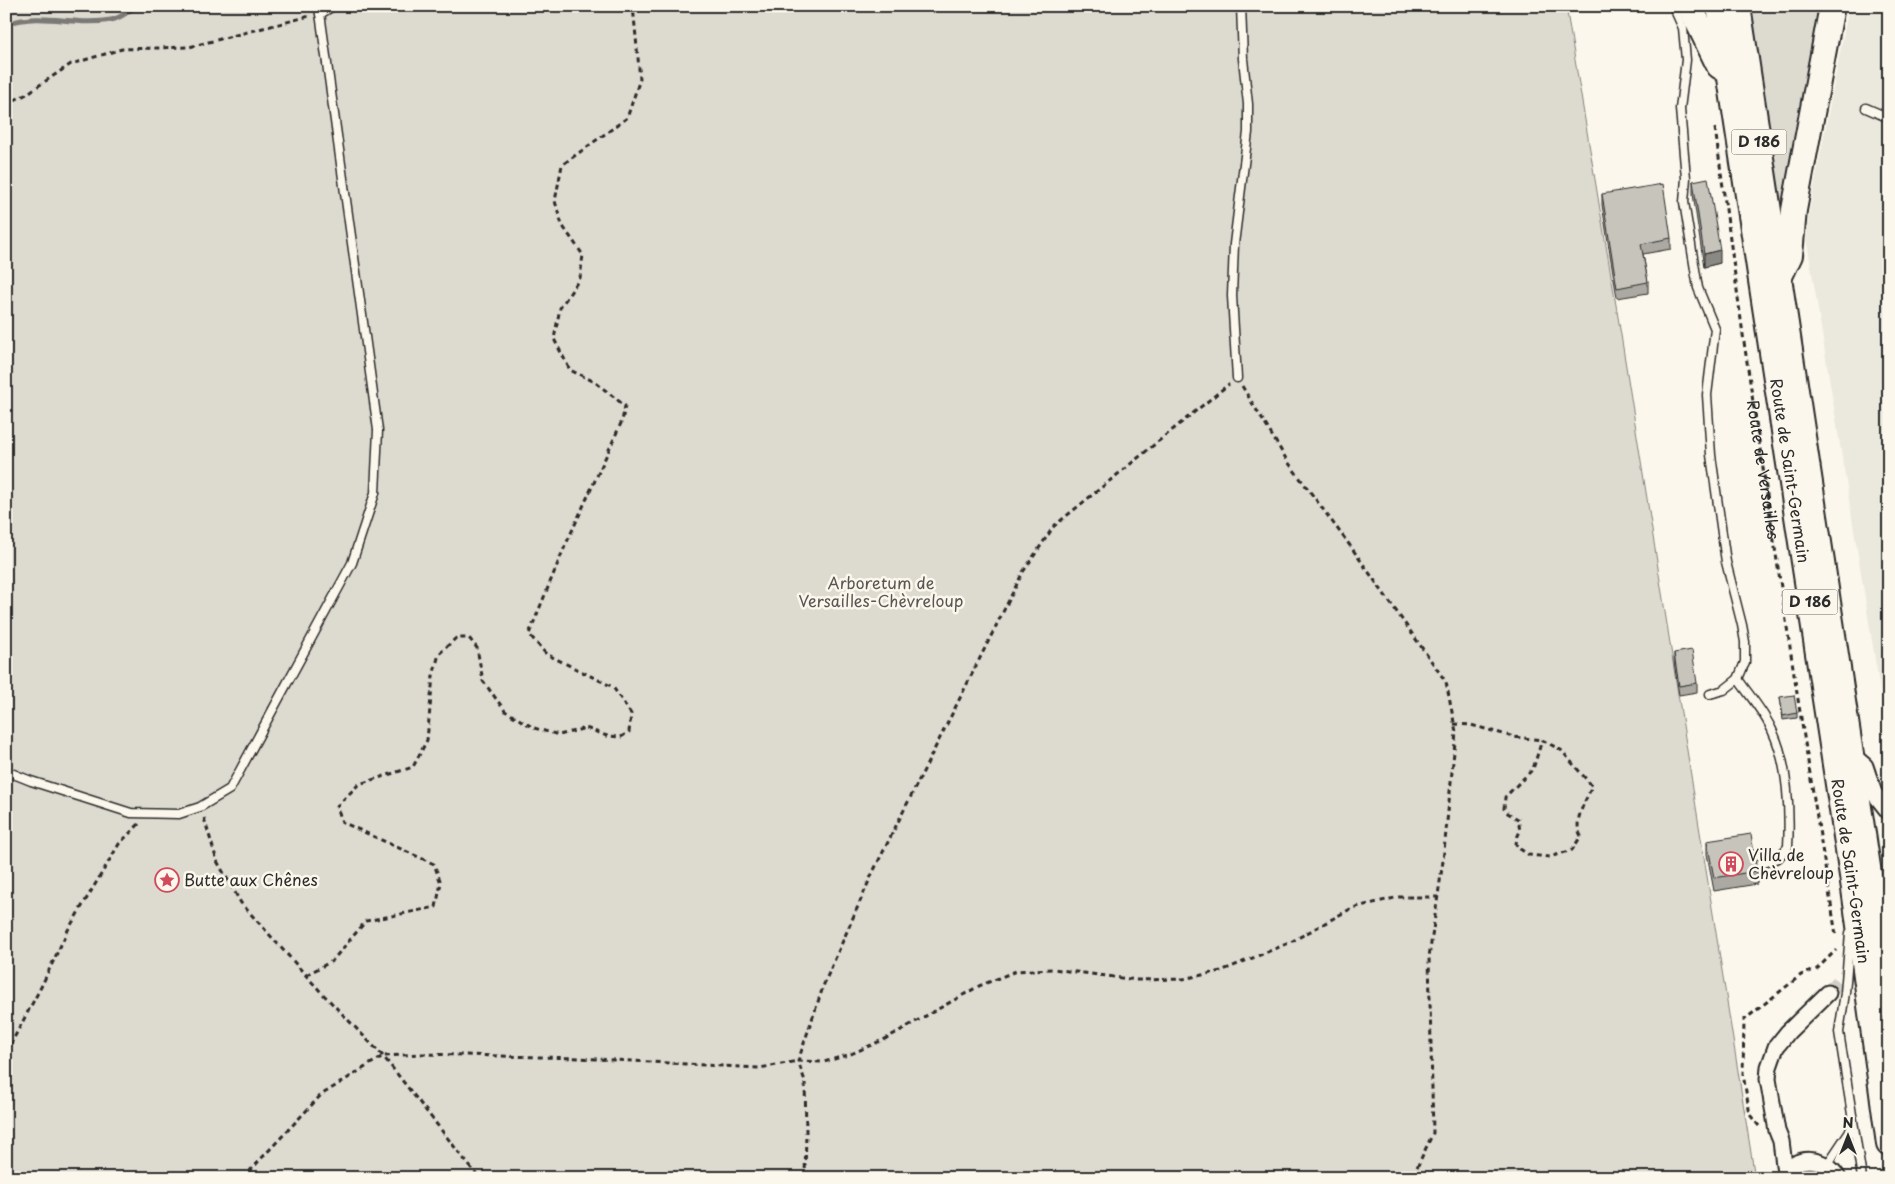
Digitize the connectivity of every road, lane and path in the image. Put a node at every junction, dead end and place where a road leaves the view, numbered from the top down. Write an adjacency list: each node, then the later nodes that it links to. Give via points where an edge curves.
1 (333, 6): 9 (lane)
2 (633, 6): 31 (path, via 640,79 627,118 562,165 555,201 562,225 583,254 580,278 560,308 554,340 570,370 595,382 625,406 622,421 529,634 546,654 613,686 631,714 629,732 621,737 607,736 586,728 559,735 534,728 505,711 483,680 476,648 469,638 456,638 440,654 433,676 428,740 413,767 359,784 337,806 342,822 434,864 441,883 436,908 366,921 332,961)
3 (1241, 6): 16 (lane, via 1248,132 1234,244 1232,296)
4 (1673, 6): 17 (lane, via 1683,28 1686,60 1680,109 1686,178 1684,202 1698,288 1715,329 1707,395 1711,455 1726,562 1745,642 1745,662)
5 (1690, 6): 10 (main road, via 1719,66)
6 (1718, 6): 10 (main road, Route de Saint-Germain / D 186)
7 (1738, 6): 15 (main road, D 186)
8 (1832, 6): 15 (main road, via 1794,210 1790,255)
9 (319, 10): 11 (path, via 189,47 122,49 71,64); 23 (lane, via 378,430 375,493 352,563 230,789)
10 (1729, 73): 27 (main road, Route de Saint-Germain / D 186)
11 (6, 104)
12 (1866, 108): 13 (lane)
13 (1889, 118)
14 (1715, 127): 29 (path, Route de Versailles, via 1796,686)
15 (1779, 278): 21 (main road, Route de Saint-Germain / D 186)
16 (1237, 378): 19 (path, via 1288,462 1446,682); 36 (path, via 1054,526 1023,572 872,874 824,984)
17 (1738, 679): 18 (lane, via 1724,690); 26 (lane, via 1772,730 1782,760 1787,800 1788,847 1778,858)
18 (1710, 694)
19 (1454, 724): 20 (path); 28 (path, via 1456,732)
20 (1542, 740): 20 (path, via 1561,750 1592,786 1578,820 1581,836 1572,850 1550,857 1529,855 1520,849 1516,844 1520,831 1518,819 1504,809 1505,797 1533,769)
21 (1851, 754): 24 (street, via 1865,766 1874,792); 33 (main road, Route de Saint-Germain / D 186)
22 (6, 771): 25 (lane, via 131,813)
23 (200, 807): 25 (lane, via 178,814); 31 (path, via 217,861 241,903)
24 (1889, 812)
25 (150, 814): 34 (path, via 119,844 68,930)
26 (1760, 864)
27 (1854, 889): 38 (lane, via 1840,1032); 40 (main road, Route de Saint-Germain / D 186)
28 (1438, 897): 36 (path, via 1399,897 1352,908 1288,944 1221,971 1183,980 1137,980 1053,968 1016,971 979,986 885,1039 851,1054 824,1062); 47 (path, via 1430,957 1433,1133)
29 (1837, 940)
30 (1838, 949): 37 (path, via 1817,968 1801,975 1744,1020 1743,1074)
31 (306, 975): 35 (path)
32 (1828, 993): 39 (street, via 1788,1032 1770,1060 1768,1079 1777,1131)
33 (1889, 1006)
34 (6, 1053)
35 (383, 1056): 36 (path, via 579,1058 760,1068); 44 (path, via 321,1095); 45 (path)
36 (798, 1061): 46 (path, via 805,1081)
37 (1750, 1114)
38 (1853, 1126): 42 (lane); 49 (lane)
39 (1782, 1141): 41 (street); 43 (street)
40 (1889, 1144)
41 (1809, 1160): 42 (street); 43 (street, via 1791,1166)
42 (1827, 1165): 48 (street)
43 (1784, 1176)
44 (243, 1178)
45 (479, 1178)
46 (805, 1178)
47 (1412, 1178)
48 (1838, 1178)
49 (1862, 1178)

